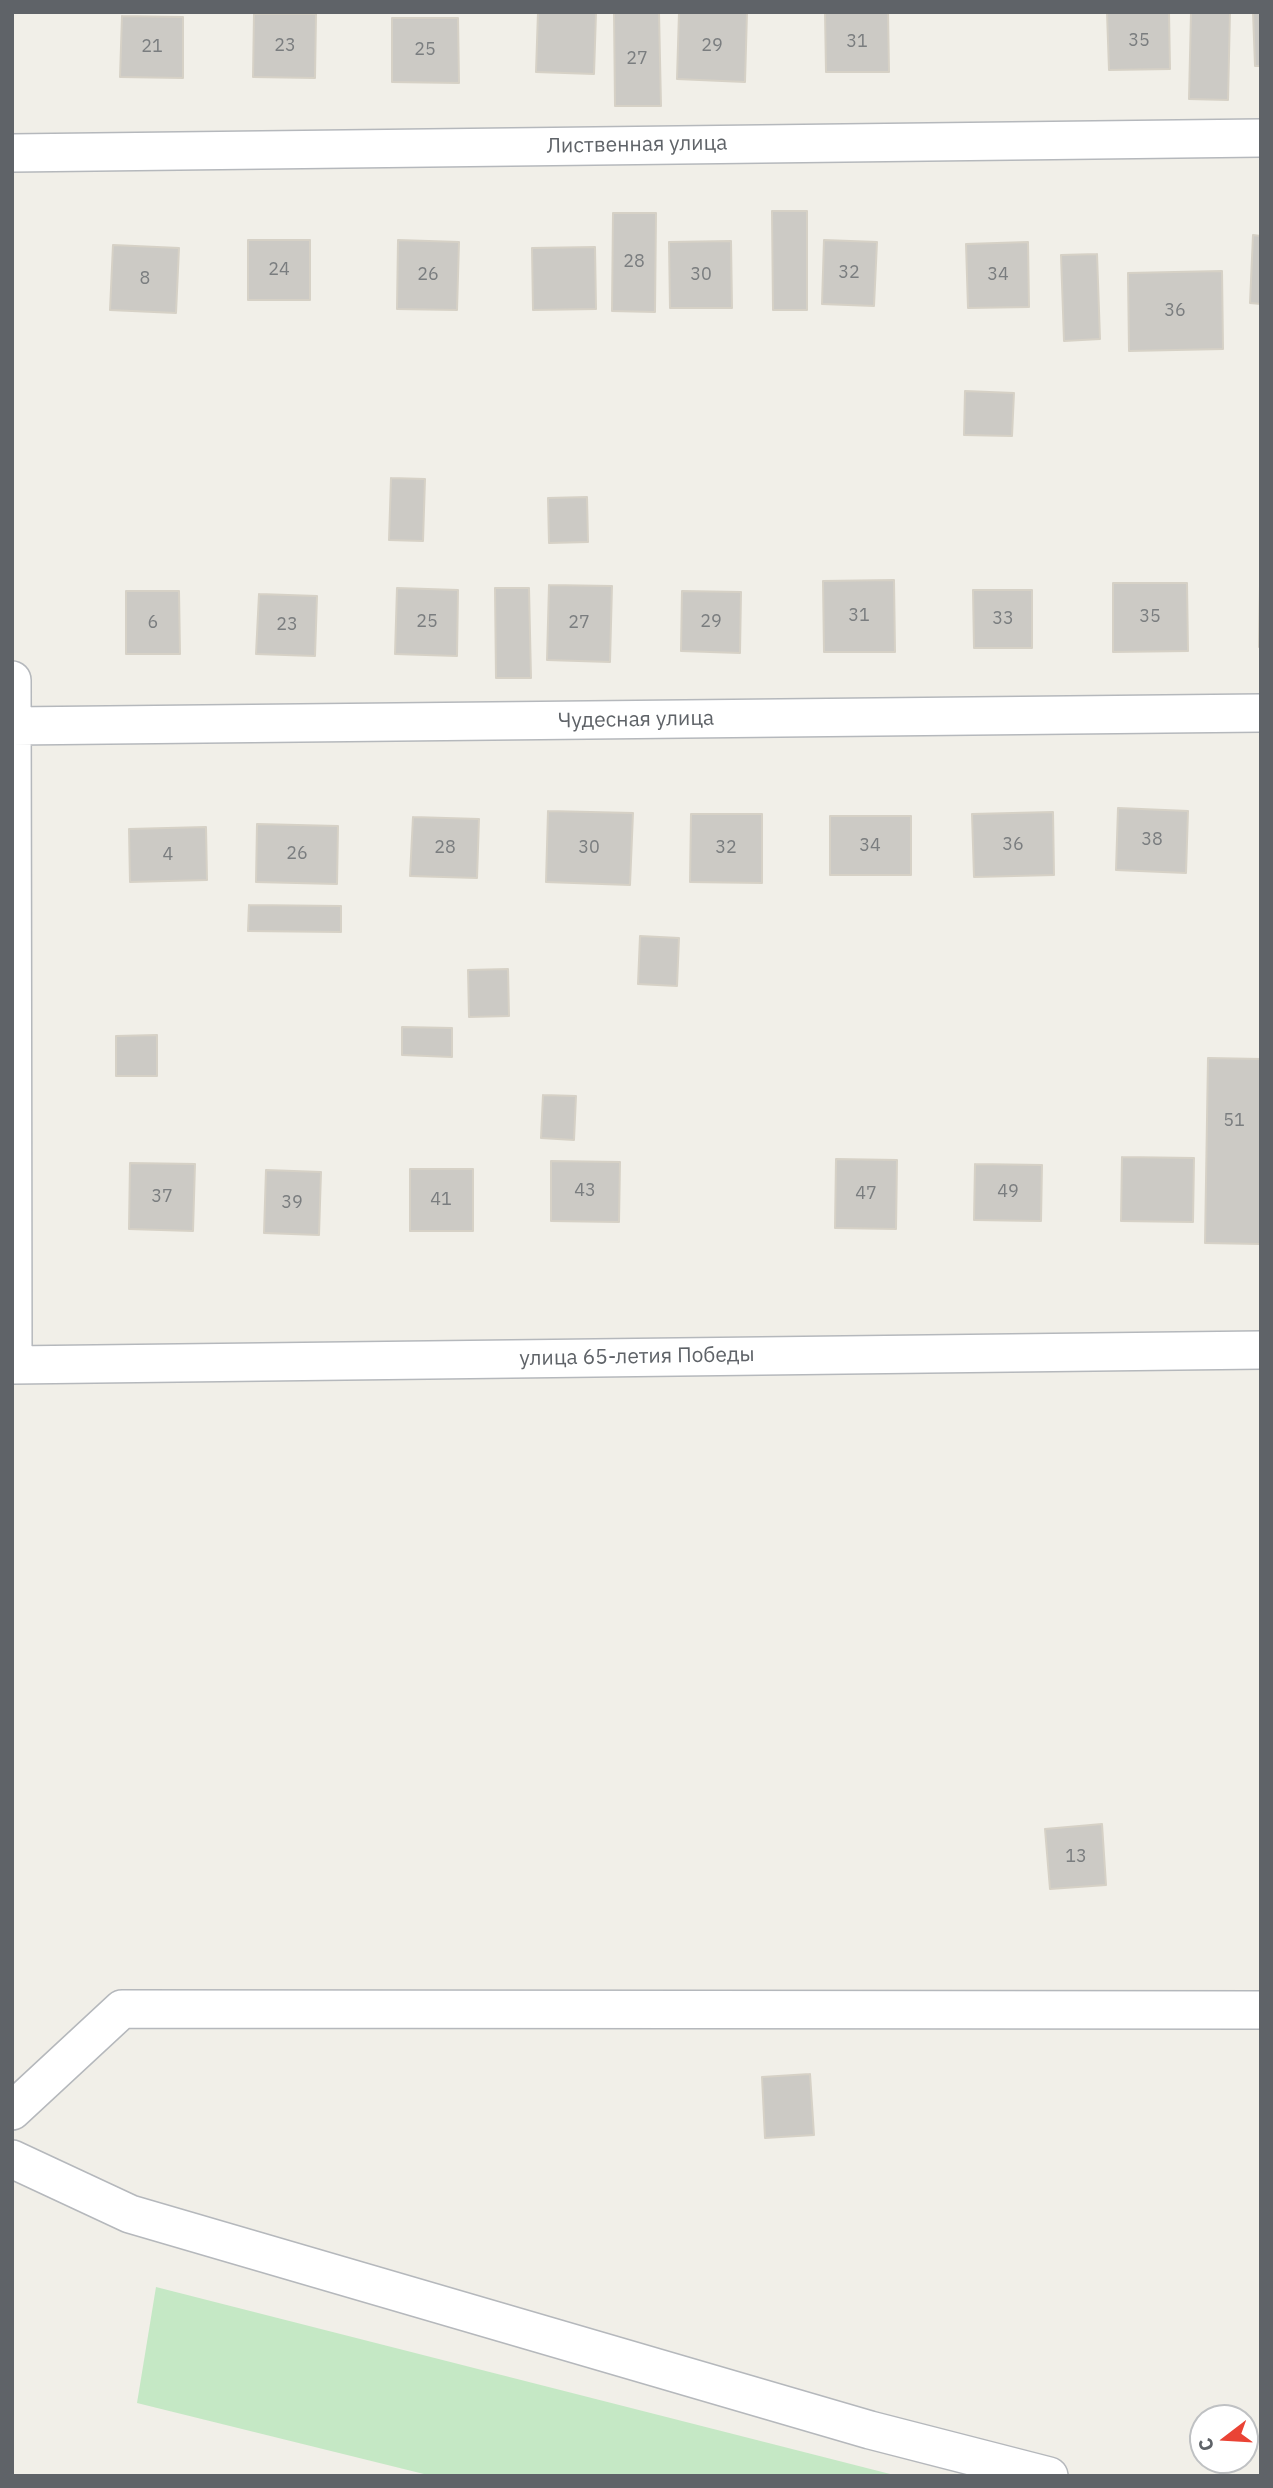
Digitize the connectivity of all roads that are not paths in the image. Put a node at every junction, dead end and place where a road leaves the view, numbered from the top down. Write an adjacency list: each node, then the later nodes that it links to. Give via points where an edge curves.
1 (1261, 138): 2 (street, Лиственная улица)
2 (12, 153)
3 (12, 680): 5 (street)
4 (1261, 713): 5 (street, Чудесная улица)
5 (13, 726): 7 (street)
6 (1261, 1350): 7 (street, улица 65-летия Победы)
7 (13, 1365)
8 (1261, 2010): 9 (street, via 122,2009)
9 (12, 2111)
10 (12, 2159): 11 (street, via 130,2214 870,2430)
11 (1049, 2476)

